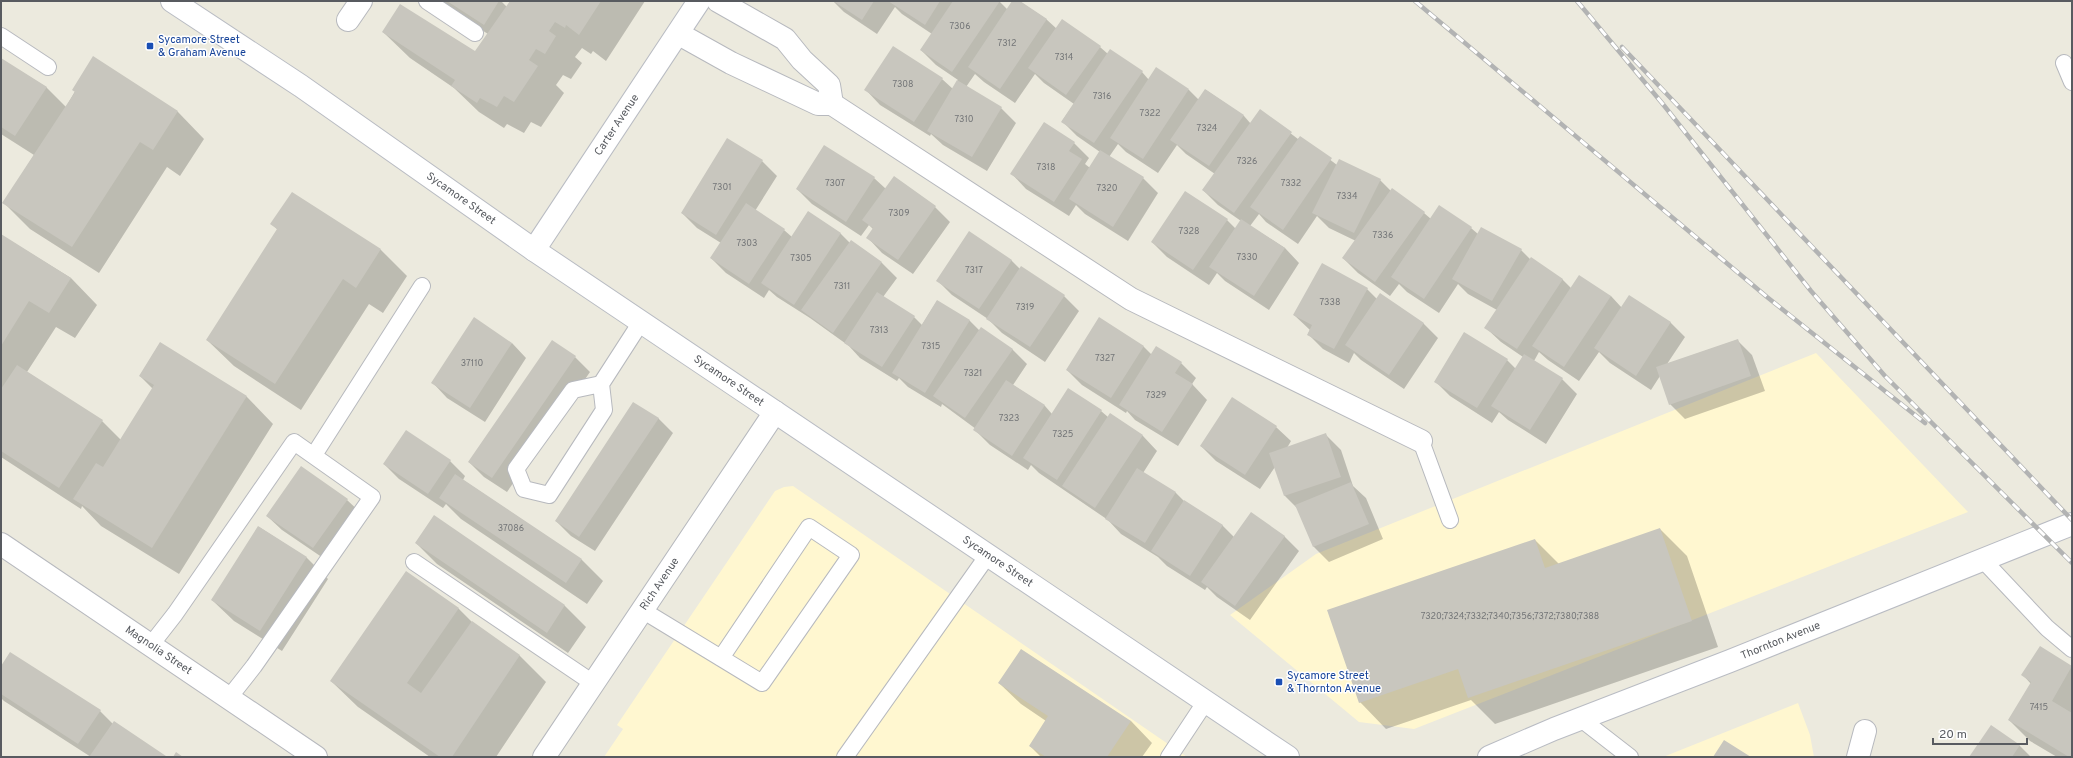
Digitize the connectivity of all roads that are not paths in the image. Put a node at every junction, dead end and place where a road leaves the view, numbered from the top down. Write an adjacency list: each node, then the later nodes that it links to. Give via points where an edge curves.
1 (172, 1): 14 (street, Sycamore Street, via 301,86)
2 (361, 1): 6 (street)
3 (427, 1): 7 (lane)
4 (699, 1): 8 (street, Carter Avenue)
5 (718, 1): 13 (street, via 785,39 802,60 829,85)
6 (348, 20)
7 (475, 33)
8 (679, 34): 13 (street, via 731,63 818,104); 14 (street, Carter Avenue)
9 (1, 36): 11 (lane)
10 (2064, 64): 12 (lane)
11 (48, 67)
12 (2072, 82)
13 (832, 104): 19 (street, via 1131,299)
14 (534, 250): 16 (street, Sycamore Street)
15 (422, 286): 20 (lane)
16 (641, 322): 17 (lane); 18 (street, Sycamore Street)
17 (601, 384): 17 (lane, via 604,410 548,495 524,489 516,469 573,390)
18 (775, 412): 24 (street, Sycamore Street); 27 (street, Rich Avenue)
19 (1421, 441): 21 (lane)
20 (314, 455): 28 (lane, via 294,442); 32 (lane, via 372,497 254,666)
21 (1450, 520)
22 (2072, 524): 25 (street, Thornton Avenue)
23 (1, 544): 28 (street, Magnolia Street)
24 (988, 555): 33 (street, Sycamore Street); 38 (lane)
25 (1983, 560): 29 (lane, via 2047,628); 34 (street, Thornton Avenue)
26 (414, 562): 31 (lane)
27 (642, 610): 30 (lane); 31 (street, Rich Avenue)
28 (150, 646): 32 (street, Magnolia Street)
29 (2072, 649)
30 (721, 658): 30 (lane, via 762,683 851,554 809,527)
31 (593, 683): 37 (street, Rich Avenue)
32 (228, 699): 36 (street, Magnolia Street)
33 (1206, 701): 39 (lane); 40 (street, Sycamore Street)
34 (1581, 719): 41 (street, Thornton Avenue); 42 (lane)
35 (1865, 731): 43 (street)
36 (316, 757)
37 (544, 757)
38 (845, 757)
39 (1169, 757)
40 (1288, 757)
41 (1489, 757)
42 (1630, 757)
43 (1858, 757)

